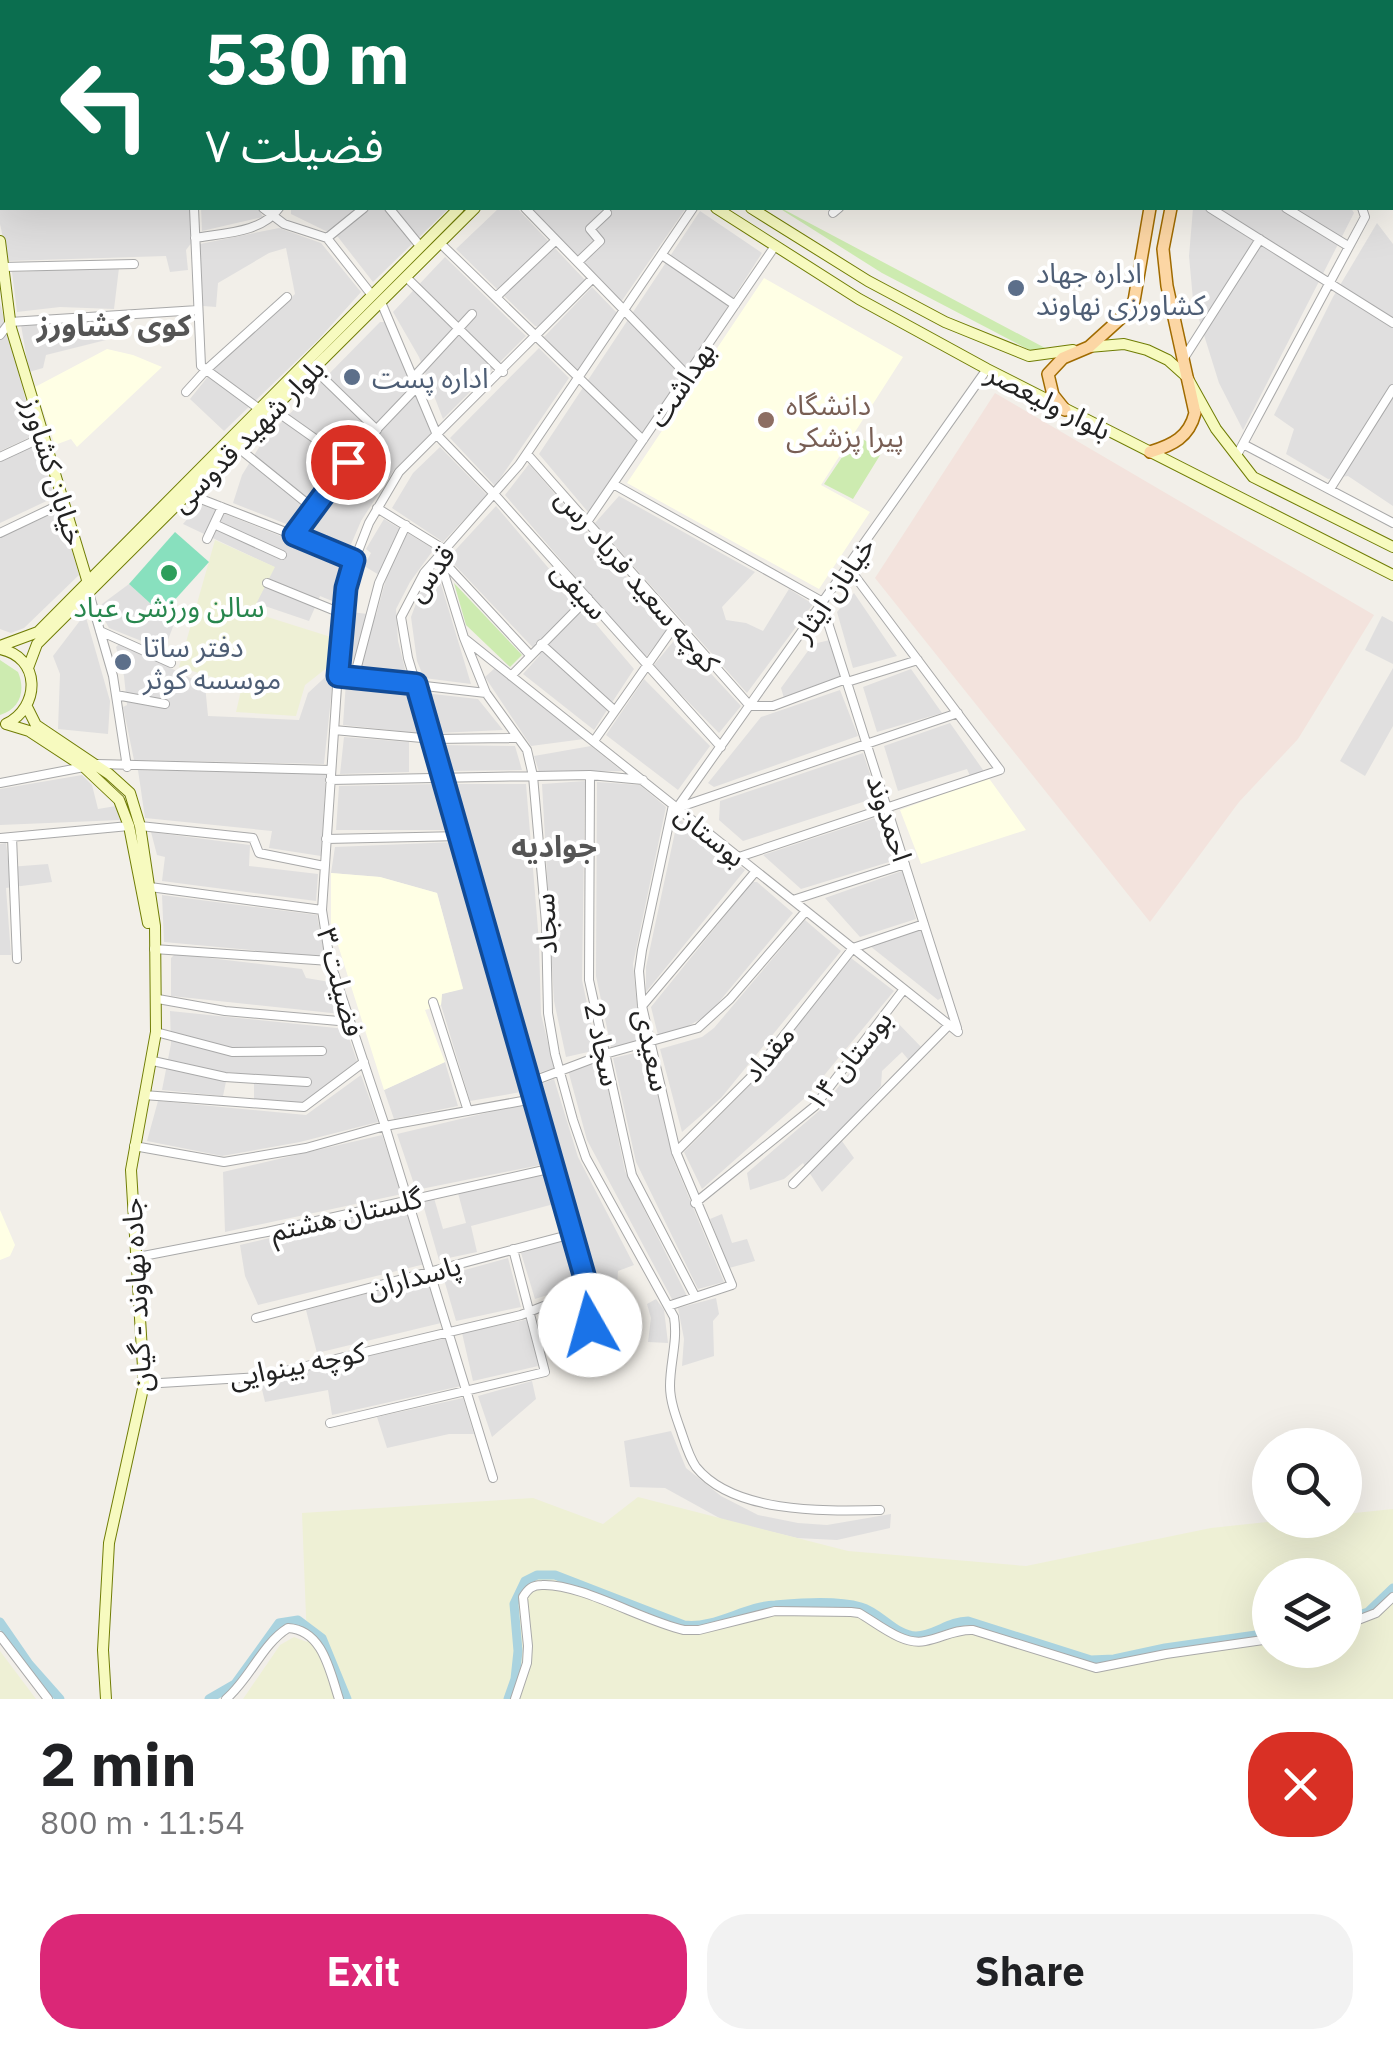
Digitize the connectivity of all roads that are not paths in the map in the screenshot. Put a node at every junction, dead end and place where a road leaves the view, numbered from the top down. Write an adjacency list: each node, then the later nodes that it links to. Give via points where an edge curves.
1 (194, 210): 19 (street)
2 (265, 210): 18 (street)
3 (278, 210): 18 (street)
4 (362, 210): 20 (street)
5 (391, 210): 25 (street)
6 (457, 210): 25 (main road, بلوار شهید قدوسی)
7 (473, 210): 24 (main road, بلوار شهید قدوسی)
8 (526, 210): 22 (street)
9 (692, 210): 28 (street, قدس)
10 (719, 210): 26 (main road, بلوار ولیعصر)
11 (755, 210): 34 (main road, بلوار ولیعصر)
12 (1150, 210): 49 (main road, via 1134,301)
13 (1171, 210): 50 (main road, via 1163,249)
14 (1213, 210): 21 (street)
15 (1289, 210): 27 (street)
16 (1363, 212): 27 (street)
17 (607, 213): 29 (street, via 590,229 600,241)
18 (272, 218): 19 (street); 20 (street)
19 (195, 238): 41 (street)
20 (327, 238): 37 (street)
21 (1260, 239): 35 (street); 50 (street)
22 (556, 240): 29 (street); 38 (street)
23 (0, 241): 31 (main road, خیابان کشاورز)
24 (440, 243): 32 (main road, بلوار شهید قدوسی); 38 (street)
25 (420, 246): 37 (main road, بلوار شهید قدوسی)
26 (776, 246): 39 (main road, بلوار ولیعصر); 40 (street, بهداشت)
27 (1348, 246): 35 (street)
28 (662, 256): 40 (street); 42 (street, قدس)
29 (578, 262): 33 (street)
30 (134, 264): 31 (street)
31 (4, 268): 44 (main road, خیابان کشاورز)
32 (406, 277): 37 (main road, بلوار شهید قدوسی); 46 (street)
33 (594, 278): 42 (street); 48 (street, فضیلت ۳)
34 (868, 281): 39 (main road); 49 (main road, بلوار ولیعصر, via 1030,356)
35 (1327, 282): 45 (street); 69 (street)
36 (286, 297): 52 (street)
37 (376, 298): 51 (main road, بلوار شهید قدوسی); 58 (street); 61 (main road, بلوار شهید قدوسی)
38 (496, 298): 48 (street)
39 (858, 299): 53 (main road, بلوار ولیعصر)
40 (735, 306): 55 (street, بهداشت)
41 (198, 310): 44 (street); 52 (street)
42 (625, 311): 55 (street); 57 (street, قدس)
43 (472, 314): 46 (street)
44 (10, 322): 47 (street); 66 (main road, خیابان کشاورز)
45 (1393, 324)
46 (458, 328): 54 (street); 58 (street)
47 (0, 335)
48 (537, 337): 54 (street, فضیلت ۳); 57 (street)
49 (1089, 347): 56 (main road, بلوار ولیعصر, via 1113,343 1148,350); 63 (main road, via 1063,358 1048,374)
50 (1182, 362): 56 (main road)
51 (314, 369): 62 (main road, بلوار شهید قدوسی); 64 (street)
52 (206, 370): 60 (street); 61 (street)
53 (988, 370): 63 (main road, بلوار ولیعصر); 93 (street, خیابان ایثار)
54 (503, 372): 65 (street, فضیلت ۳)
55 (687, 375): 67 (street, بهداشت)
56 (1187, 377): 69 (main road, بلوار ولیعصر, via 1216,429); 70 (main road, via 1192,426)
57 (579, 378): 67 (street); 71 (street, قدس)
58 (415, 382): 64 (street); 65 (street)
59 (1393, 389): 75 (street)
60 (186, 392)
61 (258, 408): 96 (main road, بلوار شهید قدوسی)
62 (273, 409): 68 (main road, بلوار شهید قدوسی); 73 (street)
63 (1065, 410): 70 (main road, بلوار ولیعصر)
64 (377, 430): 73 (street)
65 (437, 435): 77 (street, سیفی); 80 (street, فضیلت ۳, via 399,472)
66 (43, 437): 72 (street); 78 (main road, خیابان کشاورز)
67 (643, 440): 74 (street, بهداشت)
68 (236, 446): 76 (main road, بلوار شهید قدوسی); 81 (street)
69 (1240, 450): 75 (street); 89 (main road, بلوار ولیعصر, via 1253,476)
70 (1150, 452): 94 (main road, بلوار ولیعصر)
71 (526, 454): 77 (street, قدس); 82 (street, کوچه سعید فریاد رس)
72 (0, 457)
73 (348, 462): 81 (street)
74 (613, 484): 82 (street, بهداشت); 98 (street)
75 (1330, 490): 83 (street)
76 (188, 494): 79 (street); 96 (main road, بلوار شهید قدوسی)
77 (495, 495): 90 (street, قدس); 97 (street, سیفی)
78 (63, 503): 86 (street); 96 (main road, خیابان کشاورز)
79 (222, 507): 84 (street); 87 (street)
80 (377, 508): 85 (street); 92 (street, فضیلت ۳)
81 (314, 509): 87 (street)
82 (587, 522): 100 (street, کوچه سعید فریاد رس)
83 (1393, 523)
84 (214, 524): 88 (street); 91 (street)
85 (406, 525): 90 (street); 112 (street, via 378,582)
86 (0, 533)
87 (294, 535): 92 (street)
88 (207, 539)
89 (1393, 547)
90 (442, 553): 102 (street, سجاد); 105 (street); 114 (street, قدس, via 415,585 401,617)
91 (282, 555)
92 (354, 560): 99 (street, فضیلت ۳)
93 (848, 567): 98 (street, خیابان ایثار); 106 (street)
94 (1393, 575)
95 (267, 583): 99 (street)
96 (88, 588): 101 (street); 104 (main road, بلوار شهید قدوسی, via 38,632); 109 (main road, بلوار شهید قدوسی, via 37,644)
97 (588, 598): 103 (street); 108 (street, سیفی)
98 (823, 603): 113 (street, احمدوند); 119 (street, خیابان ایثار)
99 (343, 614): 110 (street, فضیلت ۳)
100 (676, 624): 108 (street); 119 (street, کوچه سعید فریاد رس)
101 (100, 631): 107 (street); 116 (street)
102 (464, 638): 111 (street, بوستان); 115 (street, سجاد)
103 (541, 644): 105 (street); 120 (street)
104 (0, 648): 109 (main road)
105 (530, 655): 111 (street)
106 (918, 660): 113 (street); 121 (street)
107 (171, 663)
108 (648, 665): 120 (street); 128 (street, سیفی)
109 (28, 668): 118 (main road, via 33,689)
110 (338, 676): 112 (street); 123 (street, فضیلت ۳)
111 (511, 676): 126 (street, بوستان)
112 (354, 678): 114 (street)
113 (847, 681): 119 (street, via 773,706); 127 (street, احمدوند)
114 (416, 684): 115 (street); 125 (street, قدس)
115 (486, 693): 124 (street, سجاد)
116 (116, 695): 117 (street); 130 (street)
117 (165, 704)
118 (27, 706): 122 (main road); 129 (main road, جاده نهاوند - گیان, via 36,724)
119 (750, 706): 128 (street, خیابان ایثار)
120 (615, 711): 126 (street)
121 (958, 713): 127 (street); 138 (street, via 1000,770)
122 (3, 725): 129 (main road, جاده نهاوند - گیان, via 29,731)
123 (334, 730): 125 (street); 131 (street, فضیلت ۳)
124 (518, 738): 125 (street); 132 (street, سجاد)
125 (432, 740): 134 (street, قدس)
126 (594, 742): 135 (street, بوستان)
127 (866, 743): 137 (street); 138 (street, احمدوند)
128 (721, 747): 137 (street, خیابان ایثار)
129 (88, 765): 130 (street); 136 (street); 139 (main road, جاده نهاوند - گیان, via 130,793)
130 (126, 767): 131 (street)
131 (330, 775): 134 (street); 143 (street, فضیلت ۳)
132 (533, 776): 133 (street); 134 (street); 170 (street, سجاد, via 548,1013)
133 (590, 776): 135 (street); 167 (street, سجاد 2, via 589,980)
134 (443, 778): 140 (street, قدس)
135 (642, 780): 137 (street, بوستان)
136 (0, 784)
137 (675, 806): 144 (street, بوستان); 160 (street, سعیدی, via 642,950)
138 (887, 808): 144 (street); 145 (street, احمدوند)
139 (134, 826): 141 (street); 146 (street, via 253,838 260,854); 148 (main road, جاده نهاوند - گیان); 154 (main road, جاده نهاوند - گیان)
140 (461, 836): 143 (street); 172 (street, قدس)
141 (12, 837): 142 (street); 155 (street)
142 (0, 838)
143 (326, 839): 146 (street, فضیلت ۳)
144 (739, 857): 147 (street, بوستان)
145 (905, 864): 149 (street); 152 (street, احمدوند)
146 (324, 866): 150 (street, فضیلت ۳)
147 (756, 870): 149 (street, بوستان); 160 (street)
148 (150, 887): 150 (street); 154 (main road, جاده نهاوند - گیان)
149 (793, 900): 151 (street, بوستان)
150 (322, 910): 156 (street, فضیلت ۳)
151 (806, 911): 153 (street, بوستان); 165 (street, via 712,1018)
152 (924, 924): 153 (street); 164 (street, احمدوند)
153 (853, 948): 157 (street, بوستان); 178 (street, مقداد, via 752,1076)
154 (154, 949): 156 (street); 158 (main road, جاده نهاوند - گیان)
155 (17, 959)
156 (330, 961): 161 (street, فضیلت ۳)
157 (904, 989): 162 (street, بوستان); 182 (street, بوستان ۱۴, via 815,1106)
158 (158, 999): 161 (street); 163 (main road, جاده نهاوند - گیان)
159 (433, 1002): 175 (street)
160 (642, 1006): 165 (street, سعیدی)
161 (350, 1022): 169 (street, فضیلت ۳)
162 (949, 1024): 164 (street, بوستان); 180 (street)
163 (156, 1032): 166 (street, via 232,1052); 168 (main road, جاده نهاوند - گیان)
164 (958, 1032)
165 (650, 1043): 167 (street); 178 (street, سعیدی)
166 (322, 1051)
167 (605, 1054): 170 (street); 188 (street, سجاد 2, via 632,1176)
168 (152, 1061): 171 (street, via 225,1077); 173 (main road, جاده نهاوند - گیان)
169 (364, 1062): 173 (street, via 304,1108); 176 (street, فضیلت ۳)
170 (560, 1071): 172 (street); 189 (street, سجاد, via 586,1158)
171 (307, 1082)
172 (528, 1083): 174 (street, قدس)
173 (144, 1094): 177 (main road, جاده نهاوند - گیان)
174 (533, 1099): 175 (street); 179 (street, قدس)
175 (468, 1111): 176 (street)
176 (385, 1126): 177 (street, via 224,1162); 181 (street, فضیلت ۳)
177 (134, 1146): 185 (main road, جاده نهاوند - گیان)
178 (676, 1152): 182 (street, سعیدی)
179 (553, 1168): 181 (street, گلستان هشتم); 183 (street, قدس)
180 (792, 1184)
181 (408, 1200): 185 (street, گلستان هشتم); 186 (street, فضیلت ۳)
182 (695, 1203): 188 (street, سعیدی, via 732,1285)
183 (572, 1234): 184 (street, پاسداران); 187 (street, قدس)
184 (513, 1249): 186 (street, پاسداران); 190 (street)
185 (138, 1256): 194 (main road, جاده نهاوند - گیان)
186 (430, 1272): 191 (street, پاسداران); 192 (street, فضیلت ۳)
187 (588, 1289): 190 (street); 193 (street, via 590,1325)
188 (695, 1296): 189 (street)
189 (667, 1304): 198 (street, via 677,1333 670,1387 697,1468 717,1484 782,1508)
190 (530, 1310): 192 (street); 195 (street, via 544,1372)
191 (256, 1318)
192 (448, 1333): 194 (street, کوچه بینوایی, via 260,1376); 195 (street, فضیلت ۳)
193 (564, 1354)
194 (144, 1384): 204 (main road, جاده نهاوند - گیان, via 109,1544)
195 (466, 1391): 196 (street); 197 (street, فضیلت ۳)
196 (330, 1422)
197 (493, 1478)
198 (880, 1510)
199 (1393, 1597): 200 (street)
200 (1362, 1618)
201 (0, 1636): 203 (street)
202 (1252, 1642): 207 (street, via 1087,1668 973,1630 908,1640 851,1612 775,1611 684,1630 542,1584 523,1597 527,1663)
203 (48, 1699)
204 (106, 1699)
205 (226, 1699): 206 (street, via 288,1628 314,1638)
206 (339, 1699)
207 (515, 1699)

